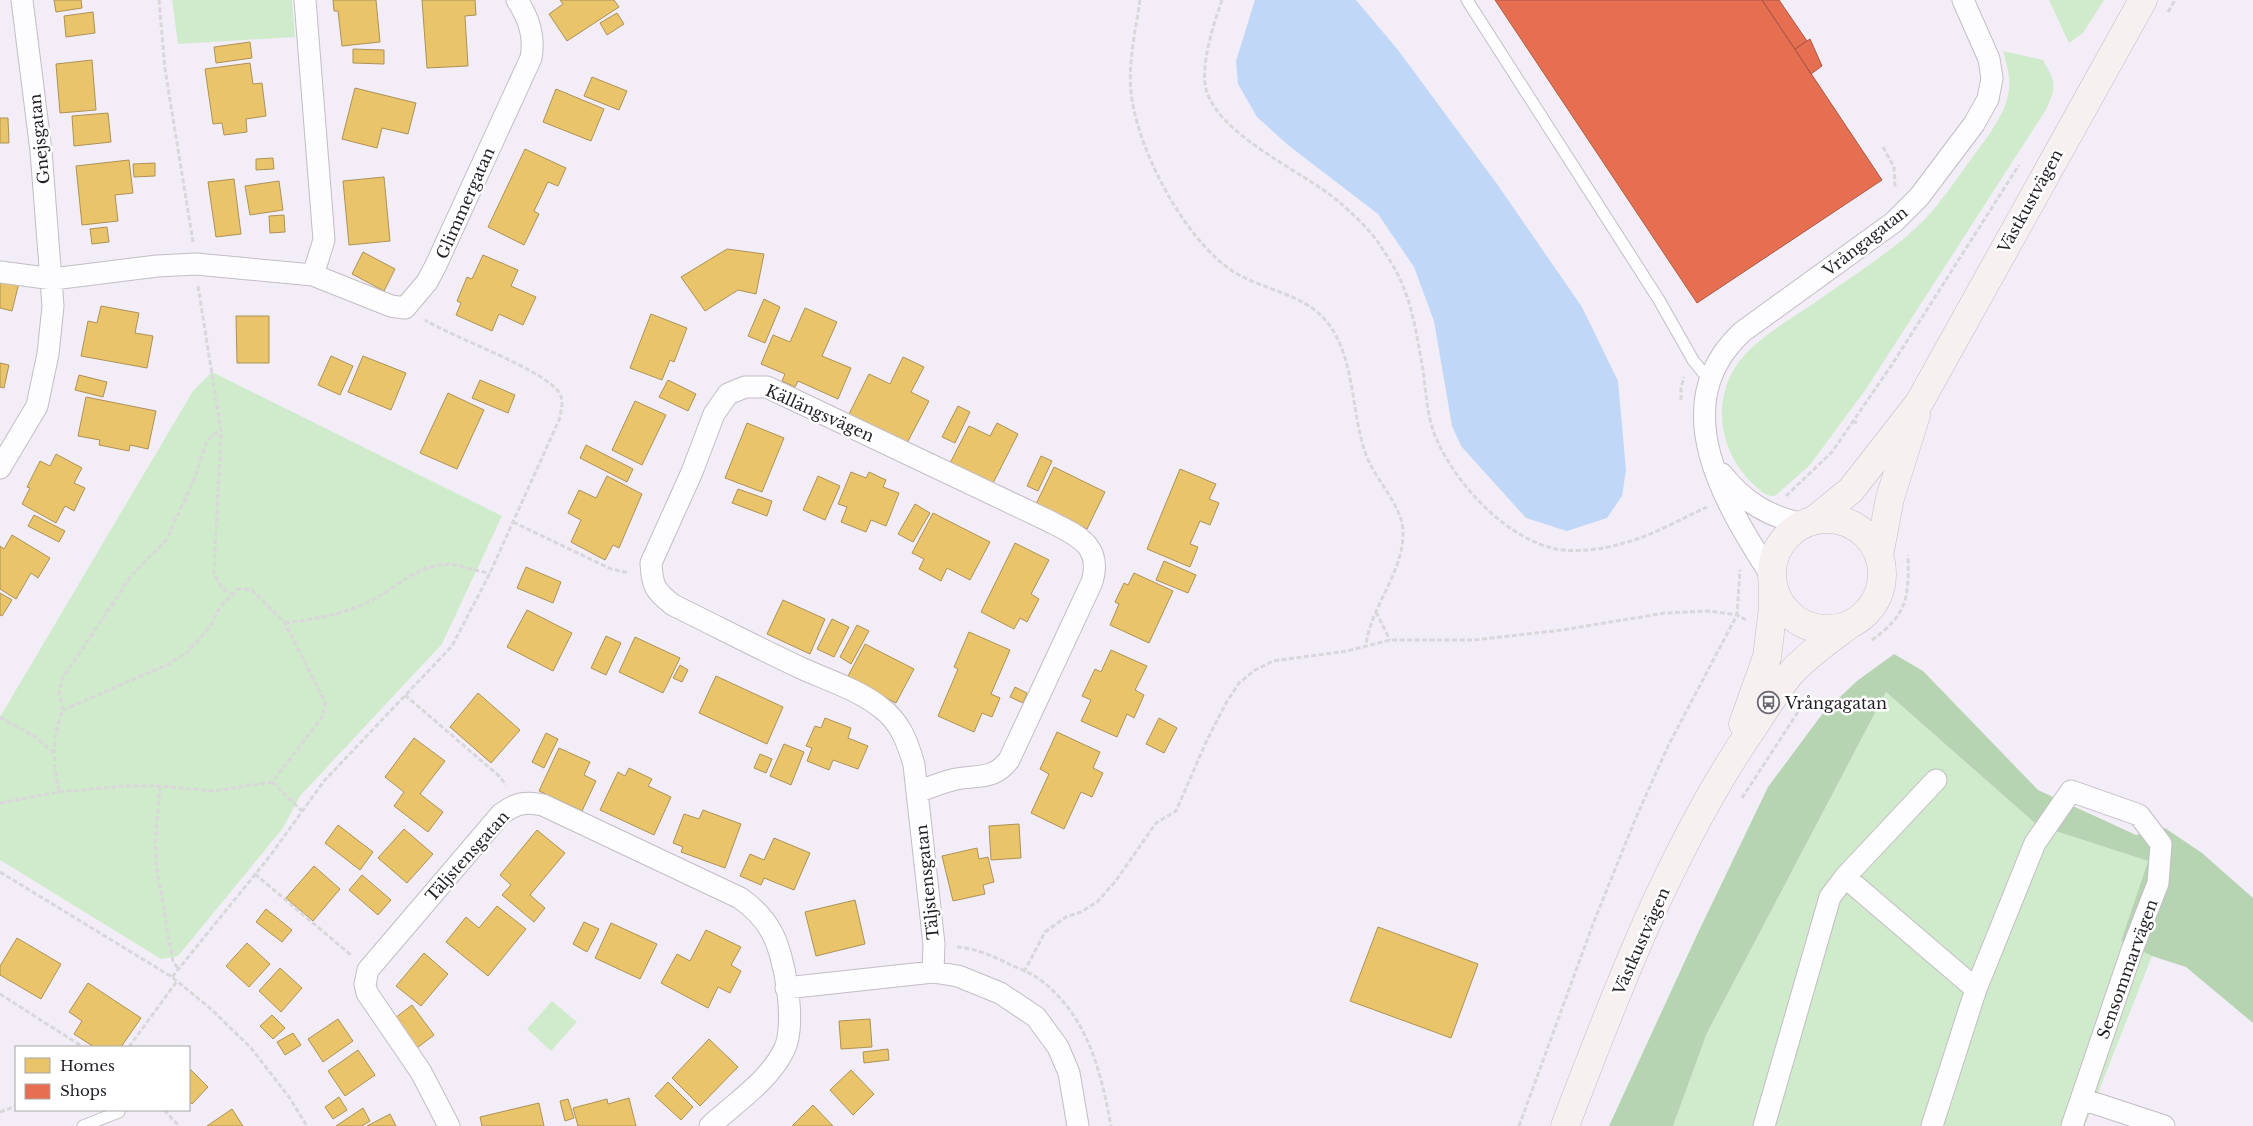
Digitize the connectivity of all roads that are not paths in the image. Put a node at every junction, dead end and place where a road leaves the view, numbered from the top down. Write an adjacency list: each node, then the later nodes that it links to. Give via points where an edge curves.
1 (22, 0): 9 (street, Gnejsgatan, via 41,151)
2 (305, 0): 8 (street, via 324,240)
3 (517, 0): 8 (street, Glimmergatan, via 531,28 534,43 531,58 436,266 415,299 405,308 374,301)
4 (1467, 0): 10 (lane, via 1659,300 1693,360)
5 (1963, 0): 10 (street, Vrångagatan, via 1989,59 1992,78 1988,99 1974,124 1919,197 1894,222 1742,332 1727,348)
6 (2143, 0): 11 (street, Västkustvägen)
7 (0, 272): 9 (street)
8 (313, 275): 9 (street, via 196,264)
9 (52, 279): 13 (street, Gnejsgatan, via 53,306 43,382 36,406)
10 (1709, 380): 12 (street, Vrångagatan, via 1703,417)
11 (1920, 403): 14 (street, Västkustvägen, via 1851,490); 15 (street, Västkustvägen, via 1890,498)
12 (1713, 462): 14 (street, Vrångagatan, via 1755,507 1771,515); 16 (street, Vrångagatan, via 1720,488)
13 (0, 468)
14 (1809, 522): 15 (street, Västkustvägen, via 1834,520 1852,526 1869,538); 16 (street, Västkustvägen, via 1781,543 1774,560)
15 (1879, 556): 17 (street, Västkustvägen, via 1882,577 1878,597 1866,614)
16 (1772, 582): 17 (street, Västkustvägen, via 1780,603 1799,622 1818,629); 18 (street, Västkustvägen, via 1767,658)
17 (1849, 625): 18 (street, Västkustvägen, via 1810,654 1791,674)
18 (1730, 761): 31 (street, Västkustvägen, via 1636,950)
19 (1936, 780): 21 (street)
20 (918, 792): 20 (street, Källängsvägen, via 907,742 895,721 881,707 674,605 658,593 652,579 651,563 714,414 728,394 745,386 767,387 1081,538 1092,552 1094,576 1009,760 991,775 956,779); 22 (street, Täljstensgatan, via 934,944)
21 (1845, 877): 24 (street); 32 (street, via 1830,897)
22 (933, 972): 23 (street); 30 (street, via 958,976 1000,993 1036,1017 1058,1047 1069,1073)
23 (786, 988): 28 (street, Täljstensgatan, via 772,933 752,906 543,804 520,803 501,814 368,970 367,993 421,1072); 29 (street, Täljstensgatan, via 790,1020 785,1048 770,1071)
24 (1976, 989): 25 (street, Sensommarvägen, via 2035,843 2071,791 2139,815 2161,844 2158,883); 33 (street)
25 (2082, 1099): 34 (street, Sensommarvägen); 35 (street)
26 (119, 1112): 27 (lane)
27 (83, 1126)
28 (449, 1126)
29 (710, 1126)
30 (1078, 1126)
31 (1564, 1126)
32 (1764, 1126)
33 (1932, 1126)
34 (2072, 1126)
35 (2164, 1126)

